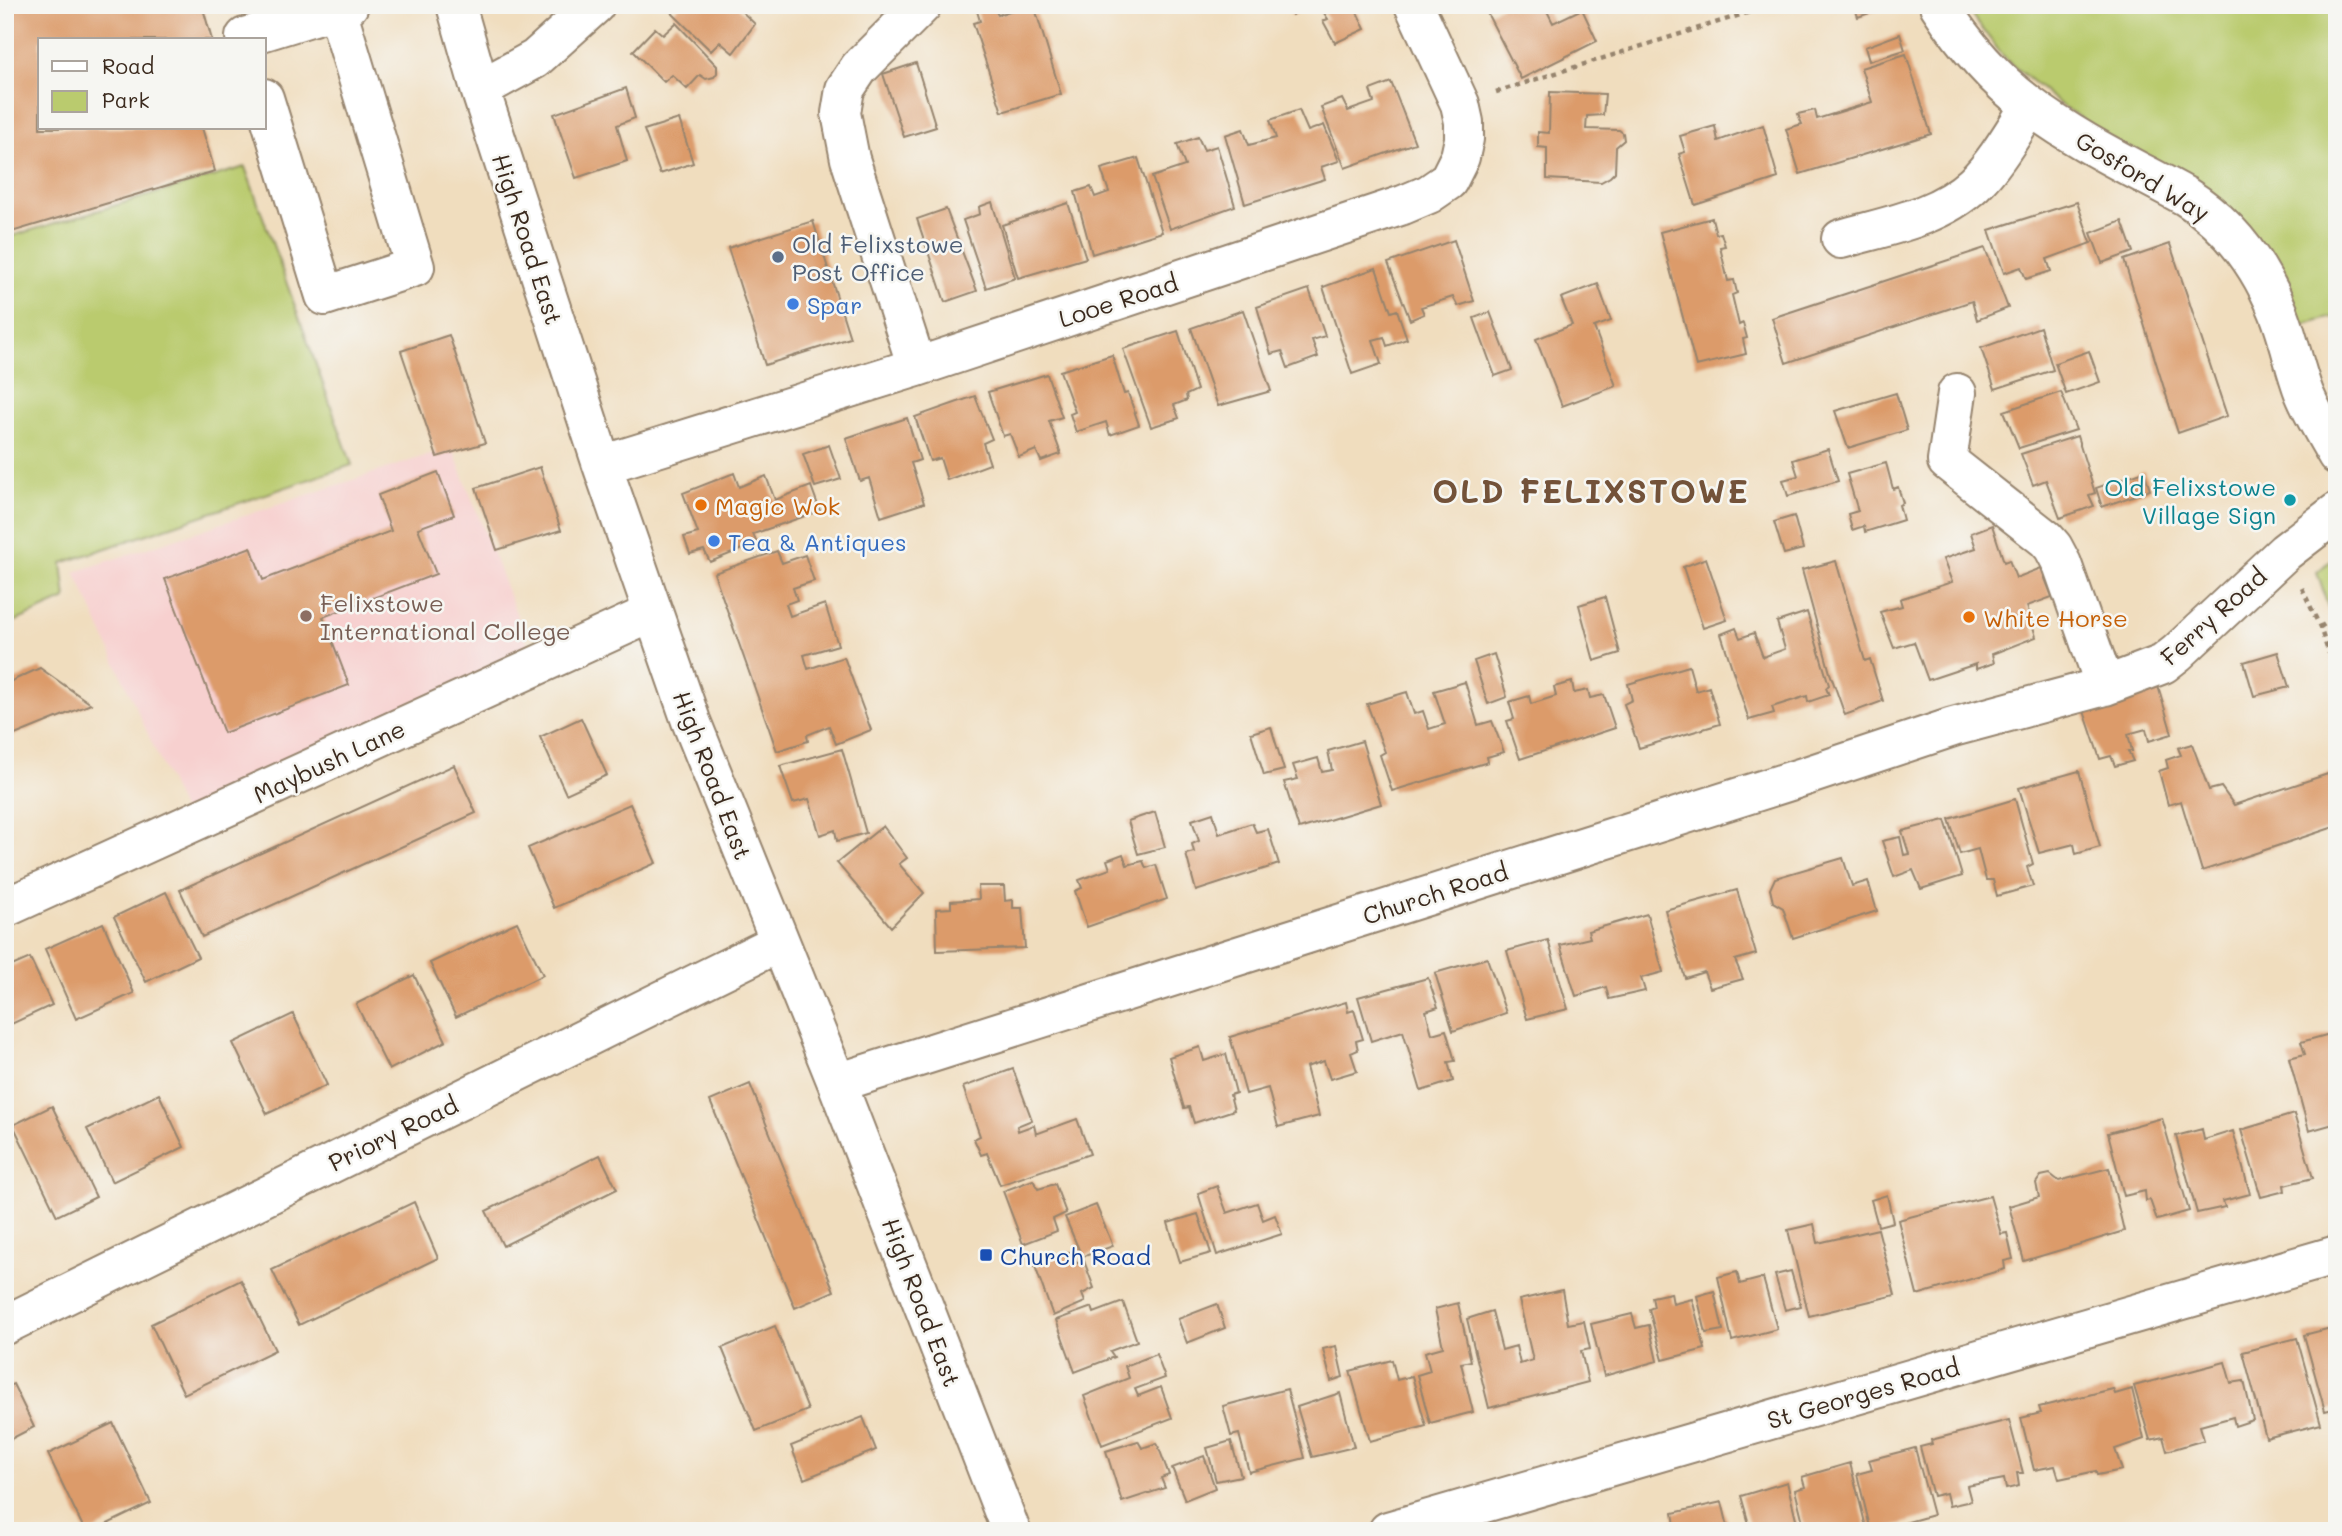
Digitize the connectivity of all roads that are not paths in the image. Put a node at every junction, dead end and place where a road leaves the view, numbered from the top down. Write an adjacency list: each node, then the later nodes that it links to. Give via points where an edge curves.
1 (456, 5): 8 (street, High Road East)
2 (595, 5): 8 (street, via 535,59)
3 (922, 5): 12 (street, via 859,68 845,89 841,113 850,159)
4 (1414, 5): 12 (street, Looe Road, via 1464,122 1463,148 1448,181 1403,205)
5 (1940, 5): 10 (street, Gosford Way, via 1981,60)
6 (343, 7): 7 (street); 9 (street, via 415,267 325,296)
7 (245, 38)
8 (480, 89): 15 (street, High Road East)
9 (266, 104)
10 (2030, 106): 11 (street, via 1976,182 1958,197 1934,211); 14 (street, Gosford Way, via 2185,196 2223,225 2272,296 2305,394)
11 (1841, 239)
12 (917, 367): 15 (street, Looe Road)
13 (1958, 393): 18 (street, via 1947,461 2053,547)
14 (2337, 455)
15 (602, 465): 17 (street, High Road East)
16 (2337, 512): 18 (street, Ferry Road, via 2285,552 2163,664)
17 (652, 613): 20 (street, Maybush Lane); 21 (street, High Road East)
18 (2105, 685): 19 (street, Ferry Road)
19 (1953, 727): 22 (street, Church Road)
20 (5, 908)
21 (780, 942): 22 (street, High Road East); 24 (street, Priory Road)
22 (837, 1083): 25 (street, High Road East)
23 (2337, 1255): 26 (street, St Georges Road)
24 (5, 1325)
25 (1011, 1531)
26 (1388, 1531)

